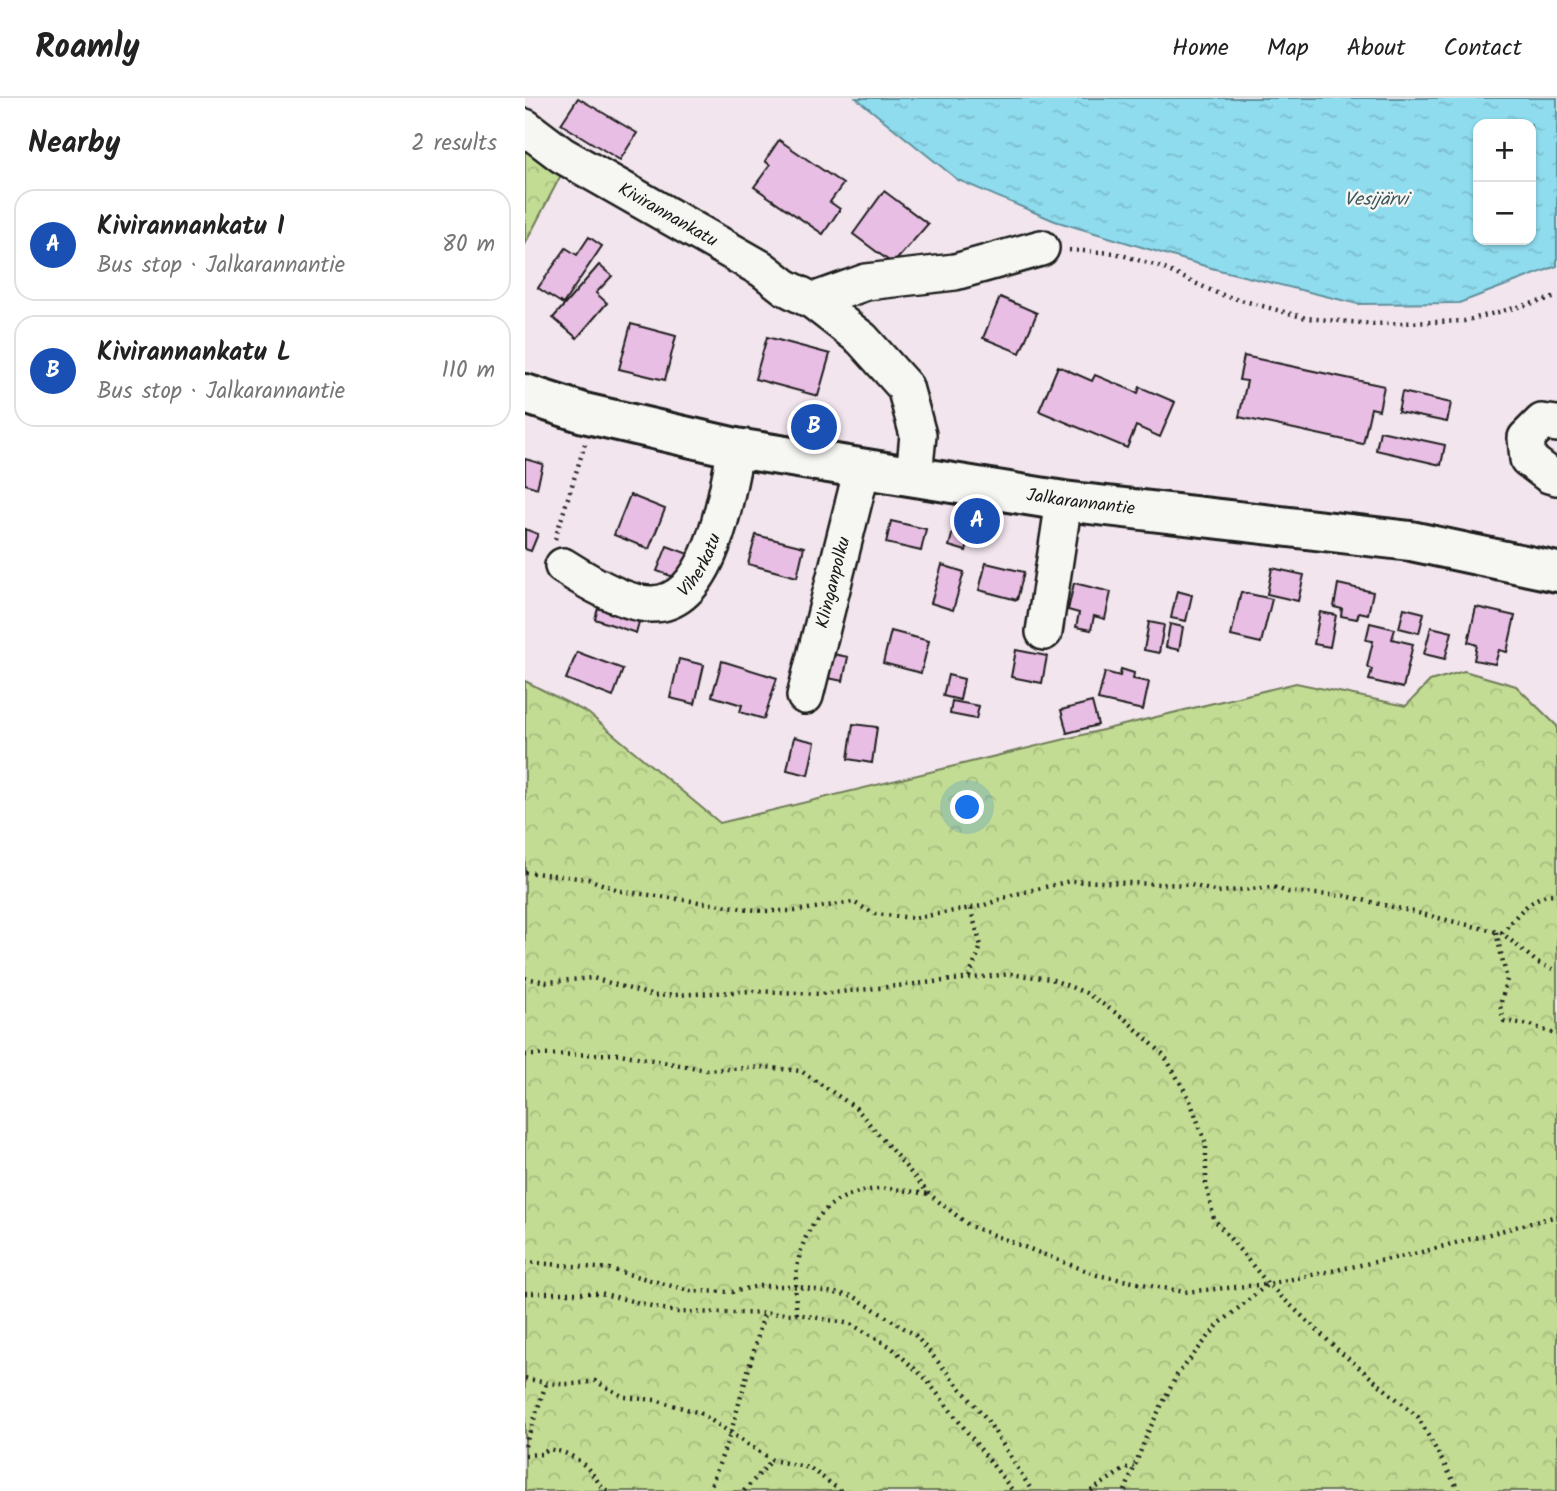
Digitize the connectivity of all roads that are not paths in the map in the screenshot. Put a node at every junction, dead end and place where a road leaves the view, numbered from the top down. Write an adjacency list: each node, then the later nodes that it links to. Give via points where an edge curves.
1 (525, 127): 3 (street, Kivirannankatu, via 562,155)
2 (1041, 248): 3 (street, via 955,272 866,282)
3 (813, 301): 8 (street, Kivirannankatu, via 862,339 905,387 918,435)
4 (525, 394): 6 (main road, Jalkarannantie, via 584,413)
5 (1557, 424): 9 (street, via 1542,422 1526,438 1528,459)
6 (736, 448): 7 (main road, Jalkarannantie); 11 (street, Viherkatu, via 708,556 690,589 667,603 649,605 594,585)
7 (862, 470): 8 (main road, Jalkarannantie); 14 (street, Klinganpolku)
8 (914, 476): 10 (main road, Jalkarannantie)
9 (1557, 477)
10 (1064, 501): 12 (main road, Jalkarannantie, via 1411,541); 13 (street)
11 (563, 566)
12 (1557, 572)
13 (1044, 632)
14 (805, 696)

